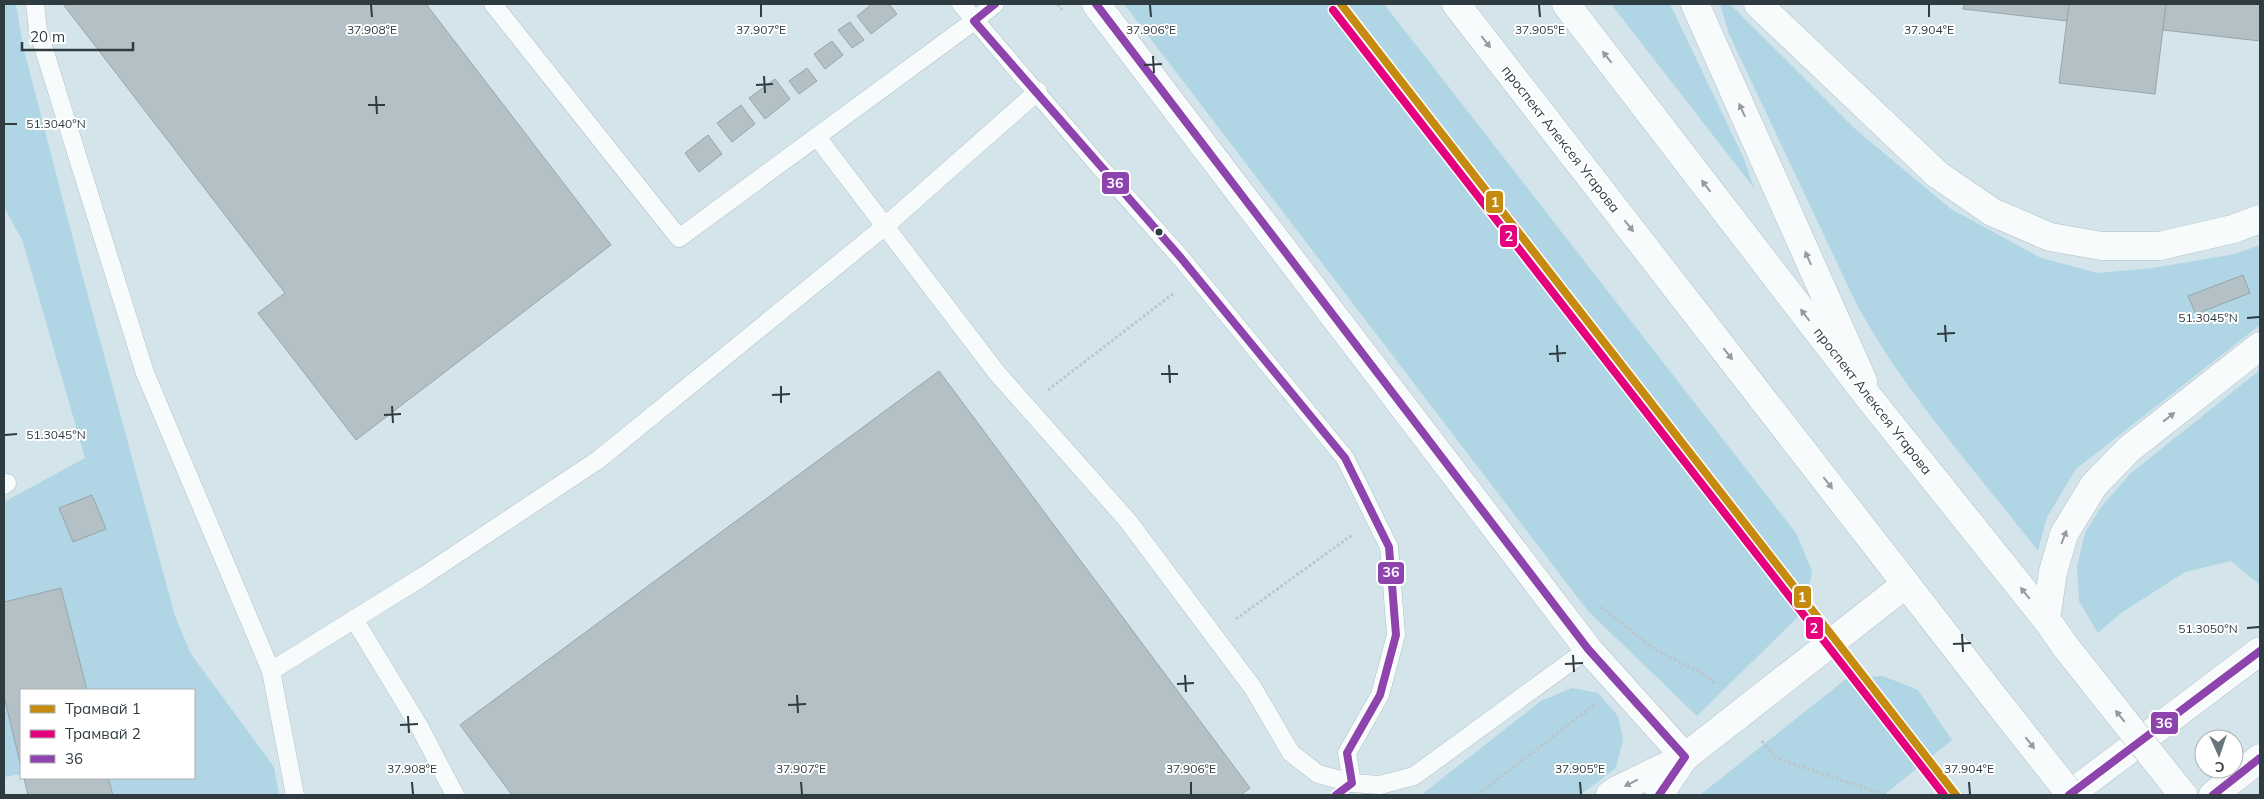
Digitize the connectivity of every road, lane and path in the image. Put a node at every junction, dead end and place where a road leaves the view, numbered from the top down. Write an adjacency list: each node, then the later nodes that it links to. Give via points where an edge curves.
1 (35, 4): 27 (lane, via 38,30 145,373)
2 (493, 4): 12 (lane, via 678,238)
3 (961, 4): 10 (lane)
4 (995, 4): 10 (lane)
5 (1096, 4): 25 (main road)
6 (1456, 4): 20 (main road, проспект Алексея Угарова, one-way to 20)
7 (1566, 4): 17 (main road, проспект Алексея Угарова, one-way to 7)
8 (1695, 4): 17 (main road, one-way to 8)
9 (1758, 4): 13 (main road, via 1938,175 1992,212 2050,237 2102,246 2160,246 2233,229)
10 (974, 22): 11 (lane); 12 (lane)
11 (1038, 91): 14 (lane); 15 (lane)
12 (816, 137): 14 (lane)
13 (2260, 219)
14 (884, 227): 18 (lane, via 997,373); 22 (lane, via 598,460)
15 (1196, 276): 18 (path); 19 (lane, via 1345,458)
16 (2260, 346): 23 (main road, one-way to 16, via 2053,572 2064,534 2094,485 2129,449)
17 (1870, 399): 23 (main road, проспект Алексея Угарова, one-way to 17)
18 (1027, 406): 24 (lane, via 1128,521)
19 (1375, 518): 24 (path); 33 (lane, via 1389,547 1396,635 1380,695 1347,753)
20 (1906, 584): 31 (main road); 41 (main road, проспект Алексея Угарова, one-way to 41, bridge)
21 (1600, 606): 29 (path, via 1654,649 1709,677)
22 (354, 619): 27 (lane); 35 (lane, via 419,726)
23 (2046, 619): 42 (main road, проспект Алексея Угарова, one-way to 23, bridge)
24 (1214, 635): 33 (lane, via 1253,688 1291,753 1318,774)
25 (1588, 649): 28 (main road); 33 (lane, via 1414,776 1380,785)
26 (2260, 651): 41 (main road)
27 (271, 672): 34 (lane)
28 (1620, 684): 31 (main road); 37 (path)
29 (1715, 685)
30 (1762, 740): 40 (path, via 1776,758)
31 (1685, 757): 38 (main road, one-way to 38); 39 (main road)
32 (2260, 758): 43 (main road)
33 (1352, 783): 36 (lane)
34 (295, 795)
35 (455, 795)
36 (1336, 795)
37 (1477, 795)
38 (1610, 795)
39 (1659, 795)
40 (1886, 795)
41 (2070, 795)
42 (2183, 795)
43 (2213, 795)

